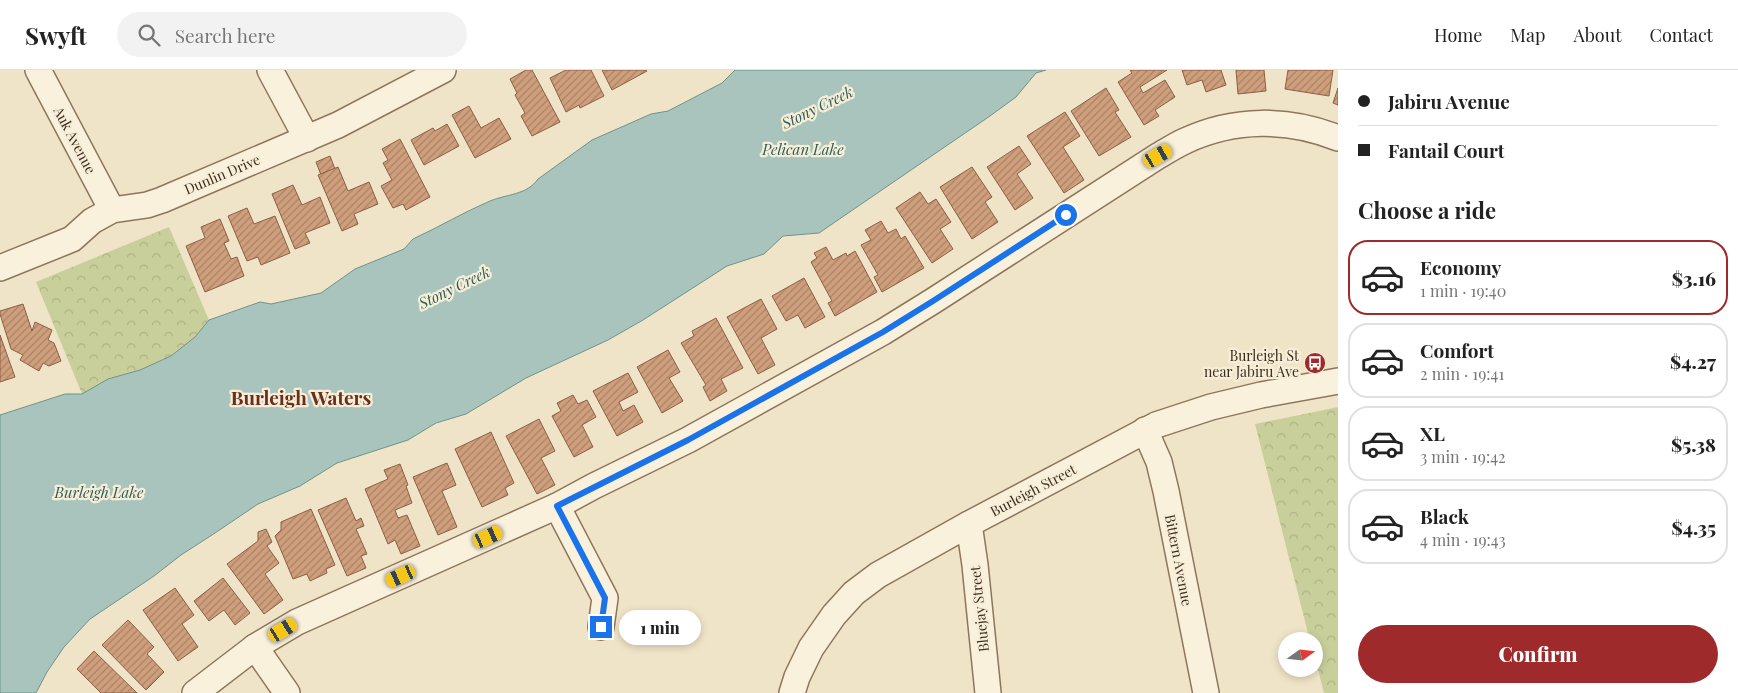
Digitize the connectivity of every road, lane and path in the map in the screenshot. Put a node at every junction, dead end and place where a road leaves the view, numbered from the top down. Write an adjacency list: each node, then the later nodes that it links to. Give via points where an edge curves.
1 (38, 70): 6 (street, Auk Avenue)
2 (270, 70): 5 (street)
3 (443, 70): 5 (street, Dunlin Drive)
4 (1338, 138): 10 (street, via 1296,125 1266,123 1235,125 1185,141 883,332 688,440)
5 (307, 139): 6 (street, Dunlin Drive, via 162,200)
6 (112, 210): 7 (street, Dunlin Drive, via 92,221 72,239)
7 (0, 268)
8 (1338, 381): 9 (street, Burleigh Street, via 1210,407)
9 (1145, 430): 11 (street, Burleigh Street); 18 (street, Bittern Avenue, via 1159,462 1166,491)
10 (557, 506): 12 (street, via 605,598); 13 (street, via 297,622)
11 (969, 524): 16 (street, Burleigh Street, via 854,593 811,648); 17 (street, Bluejay Street)
12 (601, 627)
13 (255, 647): 14 (street); 15 (street)
14 (195, 693)
15 (287, 693)
16 (792, 693)
17 (988, 693)
18 (1206, 693)

